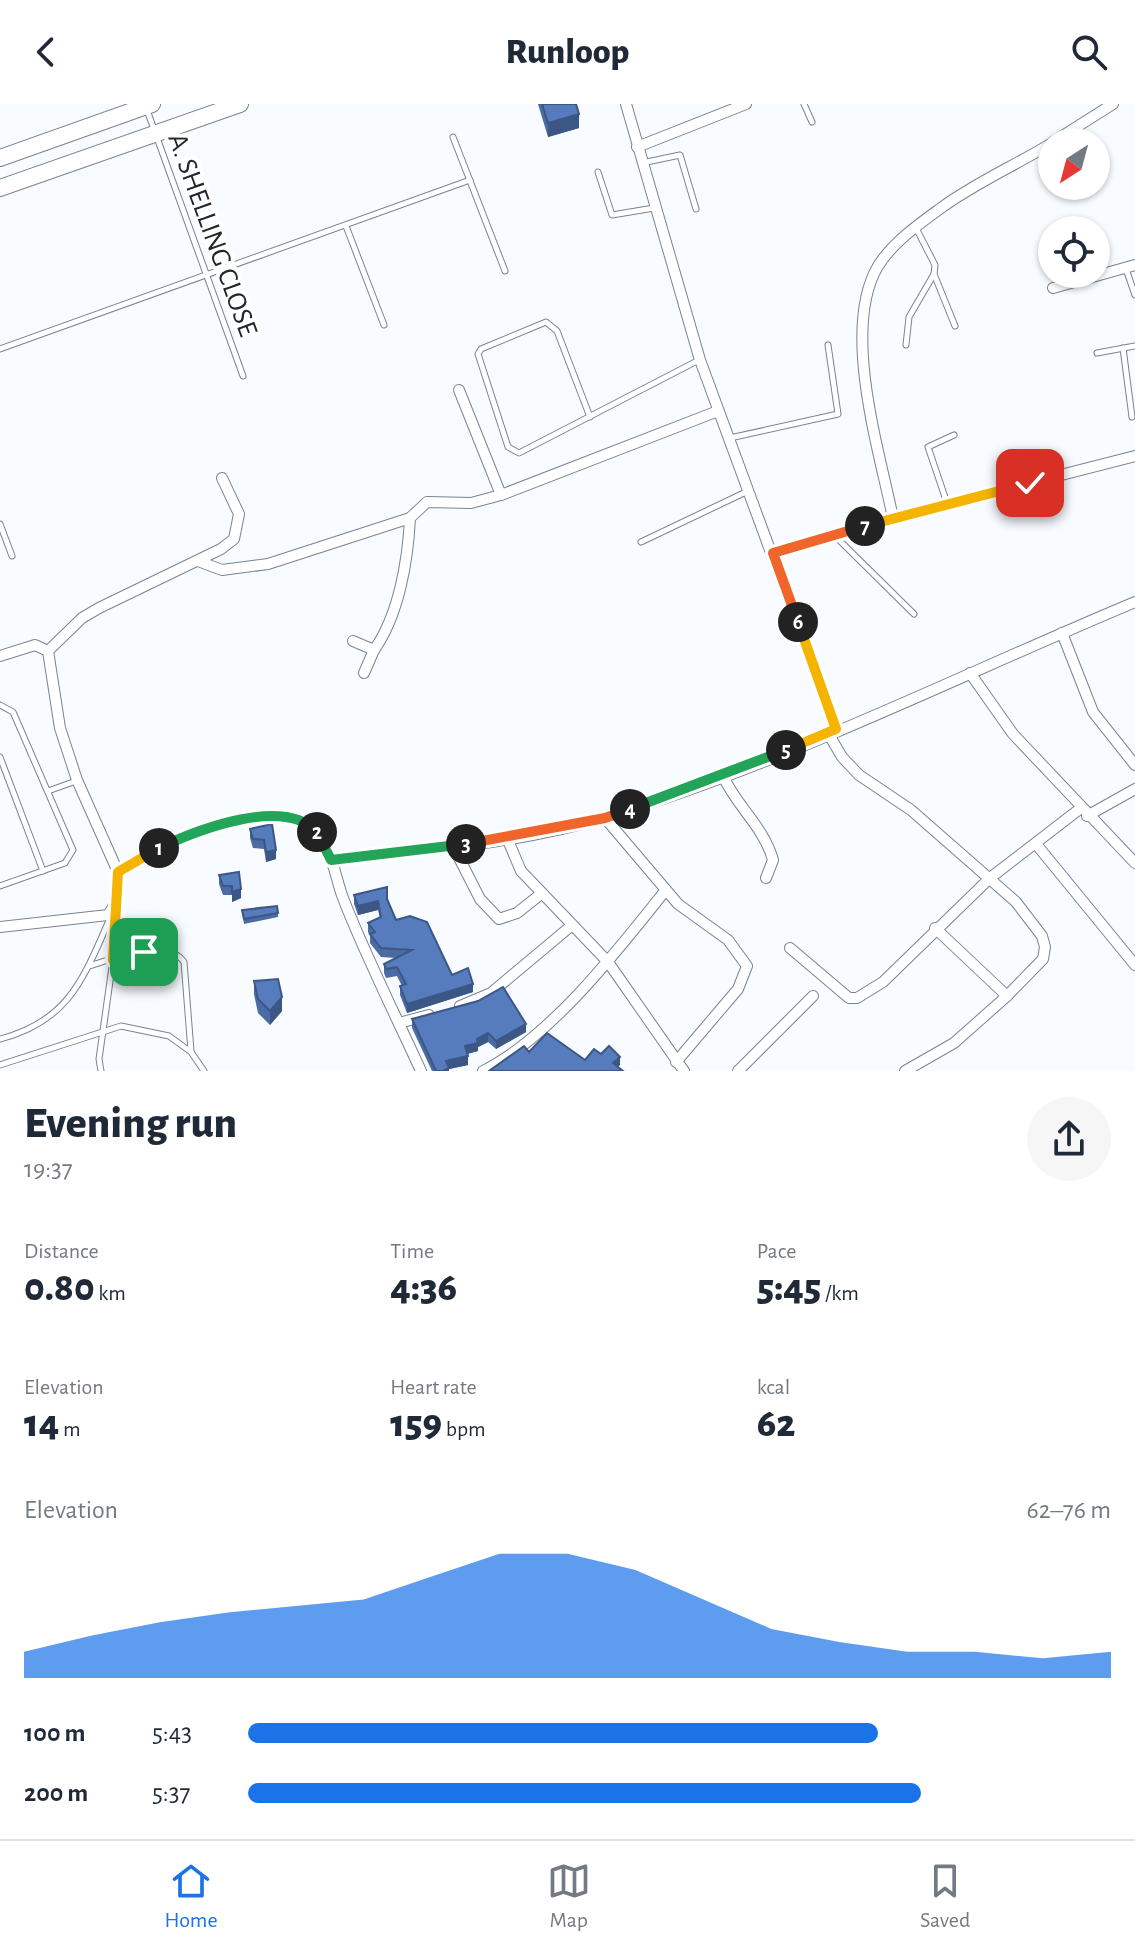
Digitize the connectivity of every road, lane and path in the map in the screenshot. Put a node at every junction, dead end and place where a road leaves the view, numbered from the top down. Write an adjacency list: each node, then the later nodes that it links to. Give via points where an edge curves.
1 (240, 104): 10 (main road)
2 (626, 104): 12 (street)
3 (746, 104): 7 (street)
4 (804, 104): 8 (lane)
5 (1113, 104): 9 (street)
6 (149, 105): 10 (lane, A. SHELLING CLOSE); 14 (main road)
7 (718, 109): 12 (street)
8 (812, 122)
9 (1075, 128)
10 (155, 136): 18 (main road); 27 (lane, A. SHELLING CLOSE)
11 (453, 137): 17 (lane)
12 (637, 147): 15 (street)
13 (1038, 151): 22 (street)
14 (0, 158)
15 (641, 163): 19 (street); 20 (lane, via 680,155)
16 (598, 172): 19 (lane, via 612,215)
17 (470, 180): 21 (lane); 24 (lane)
18 (0, 188)
19 (655, 207): 37 (street)
20 (696, 209)
21 (346, 226): 27 (lane); 29 (lane)
22 (916, 227): 26 (lane, via 930,251); 51 (street, via 880,263 863,308 866,370)
23 (1130, 266): 25 (street); 28 (lane)
24 (505, 271)
25 (1110, 272)
26 (934, 274): 30 (lane); 32 (lane, via 909,317)
27 (204, 276): 35 (lane); 38 (lane, A. SHELLING CLOSE)
28 (1135, 295)
29 (384, 325)
30 (955, 326)
31 (828, 345): 44 (lane, via 838,414)
32 (906, 345)
33 (1135, 346): 34 (lane)
34 (1123, 348): 36 (lane); 42 (lane)
35 (0, 349)
36 (1097, 353)
37 (700, 360): 40 (street); 41 (lane)
38 (243, 376)
39 (459, 390): 48 (street)
40 (718, 411): 44 (street); 48 (street)
41 (590, 417): 41 (lane, via 519,453 512,451 478,354 546,322 557,331)
42 (1132, 417)
43 (954, 435): 49 (lane, via 928,447)
44 (729, 438): 47 (street)
45 (1135, 456): 49 (street)
46 (222, 478): 57 (street, via 239,514 239,527 234,539)
47 (749, 490): 54 (lane); 55 (street)
48 (501, 495): 50 (street, via 471,503 427,502)
49 (947, 504): 51 (street)
50 (410, 518): 57 (street, via 268,564 222,570); 62 (street, via 394,610)
51 (893, 518): 53 (street)
52 (0, 524): 56 (lane)
53 (834, 535): 55 (street); 59 (lane)
54 (641, 542)
55 (773, 553): 68 (street)
56 (12, 556)
57 (198, 561): 63 (street, via 82,618)
58 (1135, 602): 60 (street)
59 (914, 614)
60 (1062, 633): 66 (street); 70 (street, via 1093,712)
61 (353, 641): 62 (street)
62 (374, 650): 65 (street)
63 (48, 651): 64 (street, via 35,645); 72 (street, via 60,728)
64 (0, 656)
65 (364, 673)
66 (970, 673): 68 (street); 75 (street, via 996,714)
67 (0, 705): 74 (lane, via 13,712)
68 (832, 731): 71 (street); 85 (street, via 842,757 859,775 911,810)
69 (0, 757): 82 (lane)
70 (1135, 765)
71 (723, 776): 76 (street); 84 (street, via 768,844 773,860)
72 (77, 780): 74 (lane); 83 (street)
73 (1135, 789): 75 (street)
74 (48, 791): 82 (lane, via 73,850 65,863)
75 (1084, 812): 78 (street); 81 (street)
76 (605, 818): 77 (street); 87 (street)
77 (507, 838): 79 (street); 88 (street, via 521,871)
78 (1036, 844): 85 (street); 96 (street)
79 (453, 846): 80 (street); 88 (street, via 480,899 499,919 517,913)
80 (331, 860): 83 (street, via 311,826 271,816 175,840); 102 (street)
81 (1135, 863)
82 (43, 871): 86 (lane)
83 (118, 872): 89 (street)
84 (766, 878)
85 (990, 878): 92 (street); 99 (street, via 1030,919 1045,947 1043,959)
86 (0, 886)
87 (665, 891): 95 (street); 107 (street, via 728,940 747,966 738,989)
88 (541, 894): 90 (street)
89 (114, 909): 91 (street, via 108,915); 94 (lane); 97 (lane)
90 (571, 926): 95 (street); 100 (street, via 491,993)
91 (0, 927)
92 (935, 928): 93 (street, via 883,982 857,998 849,998); 99 (street)
93 (790, 948)
94 (113, 960): 97 (lane); 103 (lane); 105 (lane, via 169,949 180,955)
95 (608, 962): 107 (street); 111 (street, via 550,1020)
96 (1135, 965)
97 (89, 966): 104 (lane, via 49,1021)
98 (813, 996): 112 (street)
99 (1007, 996): 113 (street, via 954,1043)
100 (449, 1009)
101 (437, 1013): 102 (street)
102 (399, 1023): 110 (street)
103 (102, 1033): 105 (lane, via 121,1026 148,1029); 106 (lane); 108 (lane)
104 (0, 1039)
105 (191, 1052): 109 (lane)
106 (0, 1065)
107 (681, 1069)
108 (101, 1071)
109 (204, 1071)
110 (421, 1071)
111 (483, 1071)
112 (738, 1071)
113 (905, 1071)

